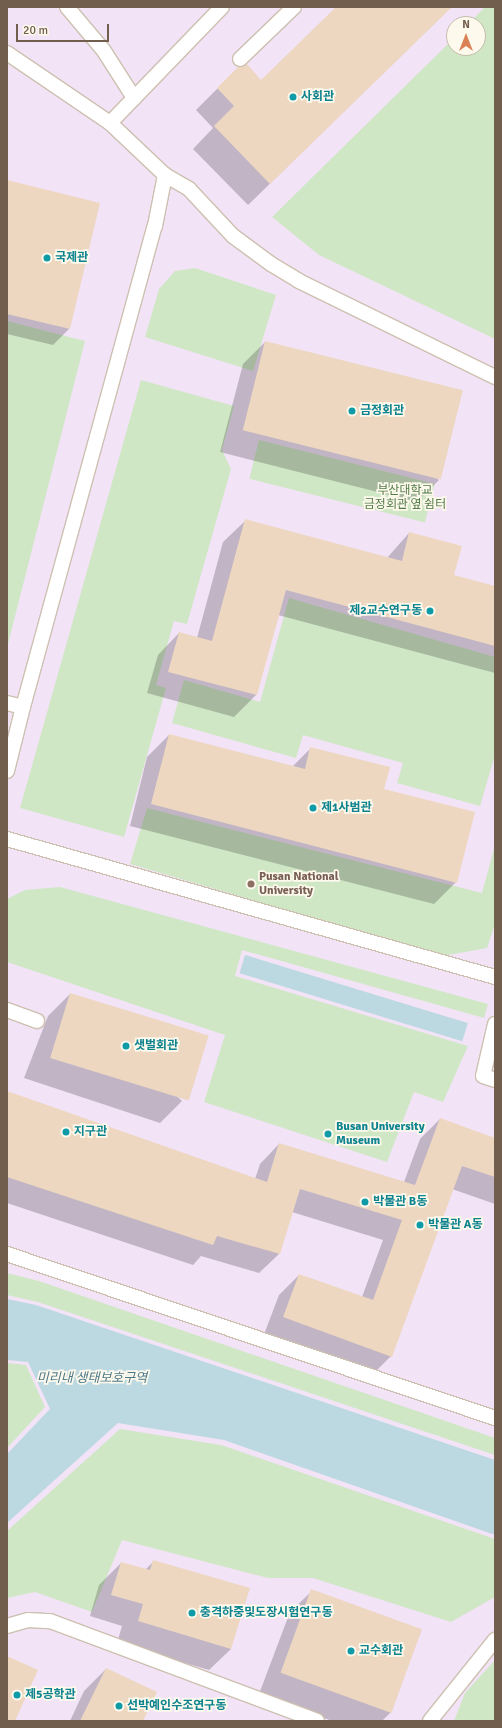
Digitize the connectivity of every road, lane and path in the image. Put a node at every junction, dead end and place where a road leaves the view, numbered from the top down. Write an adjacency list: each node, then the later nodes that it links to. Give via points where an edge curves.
1 (67, 7): 6 (lane, via 104,51)
2 (222, 7): 6 (lane)
3 (294, 7): 5 (lane)
4 (7, 53): 7 (lane)
5 (240, 59)
6 (134, 98): 7 (lane)
7 (110, 123): 8 (lane)
8 (165, 175): 9 (lane, via 189,189 233,236 299,281); 11 (lane, via 155,226)
9 (495, 377)
10 (7, 703): 11 (lane)
11 (23, 707): 12 (lane)
12 (7, 771)
13 (7, 839): 14 (lane)
14 (495, 977)
15 (7, 1010): 16 (lane)
16 (37, 1021)
17 (495, 1024): 18 (lane, via 483,1076)
18 (495, 1080)
19 (7, 1254): 20 (lane)
20 (495, 1418)
21 (7, 1626): 23 (lane, via 28,1620 50,1621)
22 (495, 1640): 24 (lane)
23 (317, 1721)
24 (430, 1721)

